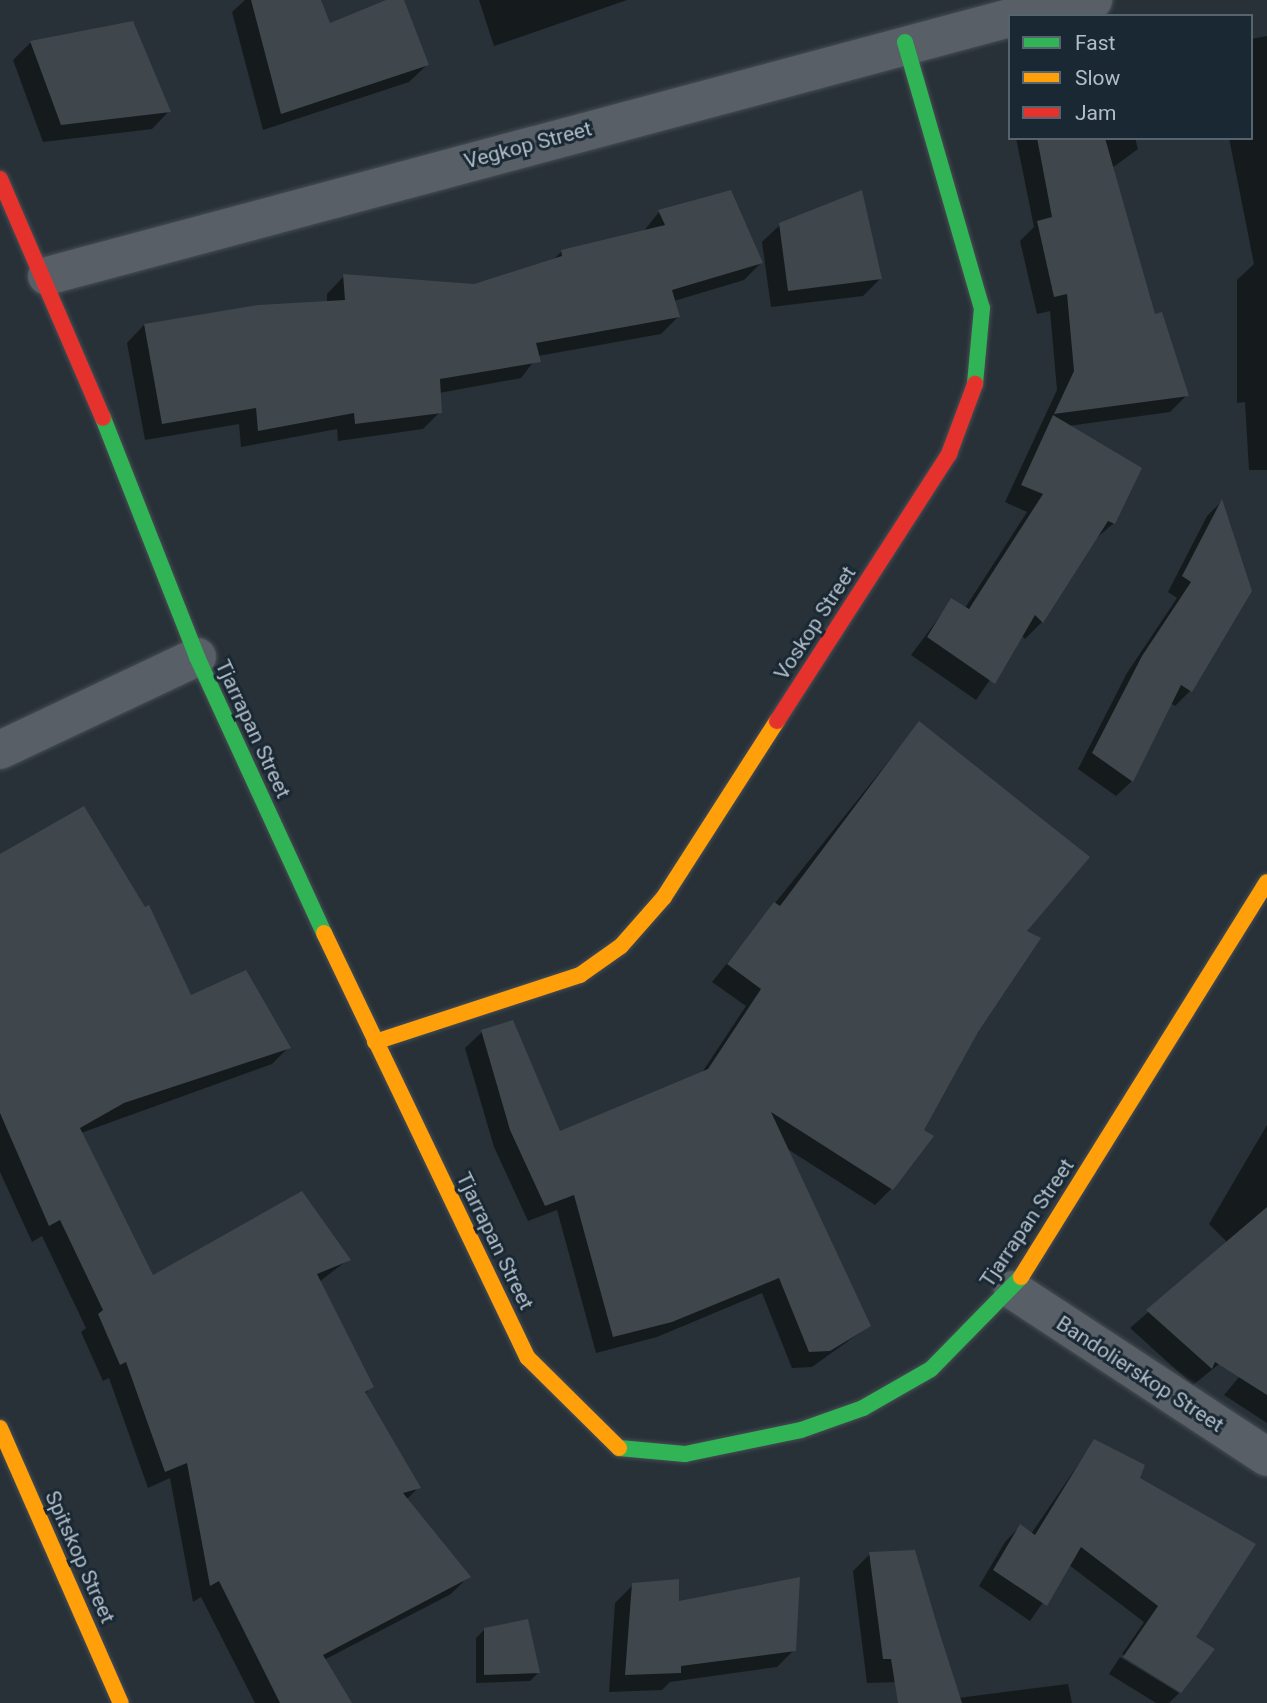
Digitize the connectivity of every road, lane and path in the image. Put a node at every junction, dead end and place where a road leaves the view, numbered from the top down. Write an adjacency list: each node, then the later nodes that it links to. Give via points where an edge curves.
1 (1093, 0): 2 (street)
2 (1031, 14)
3 (1008, 18): 4 (street, Vegkop Street)
4 (905, 42): 6 (street, Vegkop Street); 10 (street, Voskop Street, via 982,308 976,378 949,454 664,897 621,946 580,975)
5 (0, 179): 6 (street, Tjarrapan Street)
6 (47, 276): 7 (street, Tjarrapan Street)
7 (197, 657): 8 (street); 10 (street, Tjarrapan Street)
8 (0, 750)
9 (1267, 882): 11 (street, Tjarrapan Street)
10 (375, 1042): 11 (street, Tjarrapan Street, via 528,1358 584,1425 631,1454 685,1454 801,1430 863,1408 931,1368)
11 (1013, 1290): 13 (street, Bandolierskop Street)
12 (0, 1428): 14 (street, Spitskop Street)
13 (1267, 1457)
14 (121, 1703)

